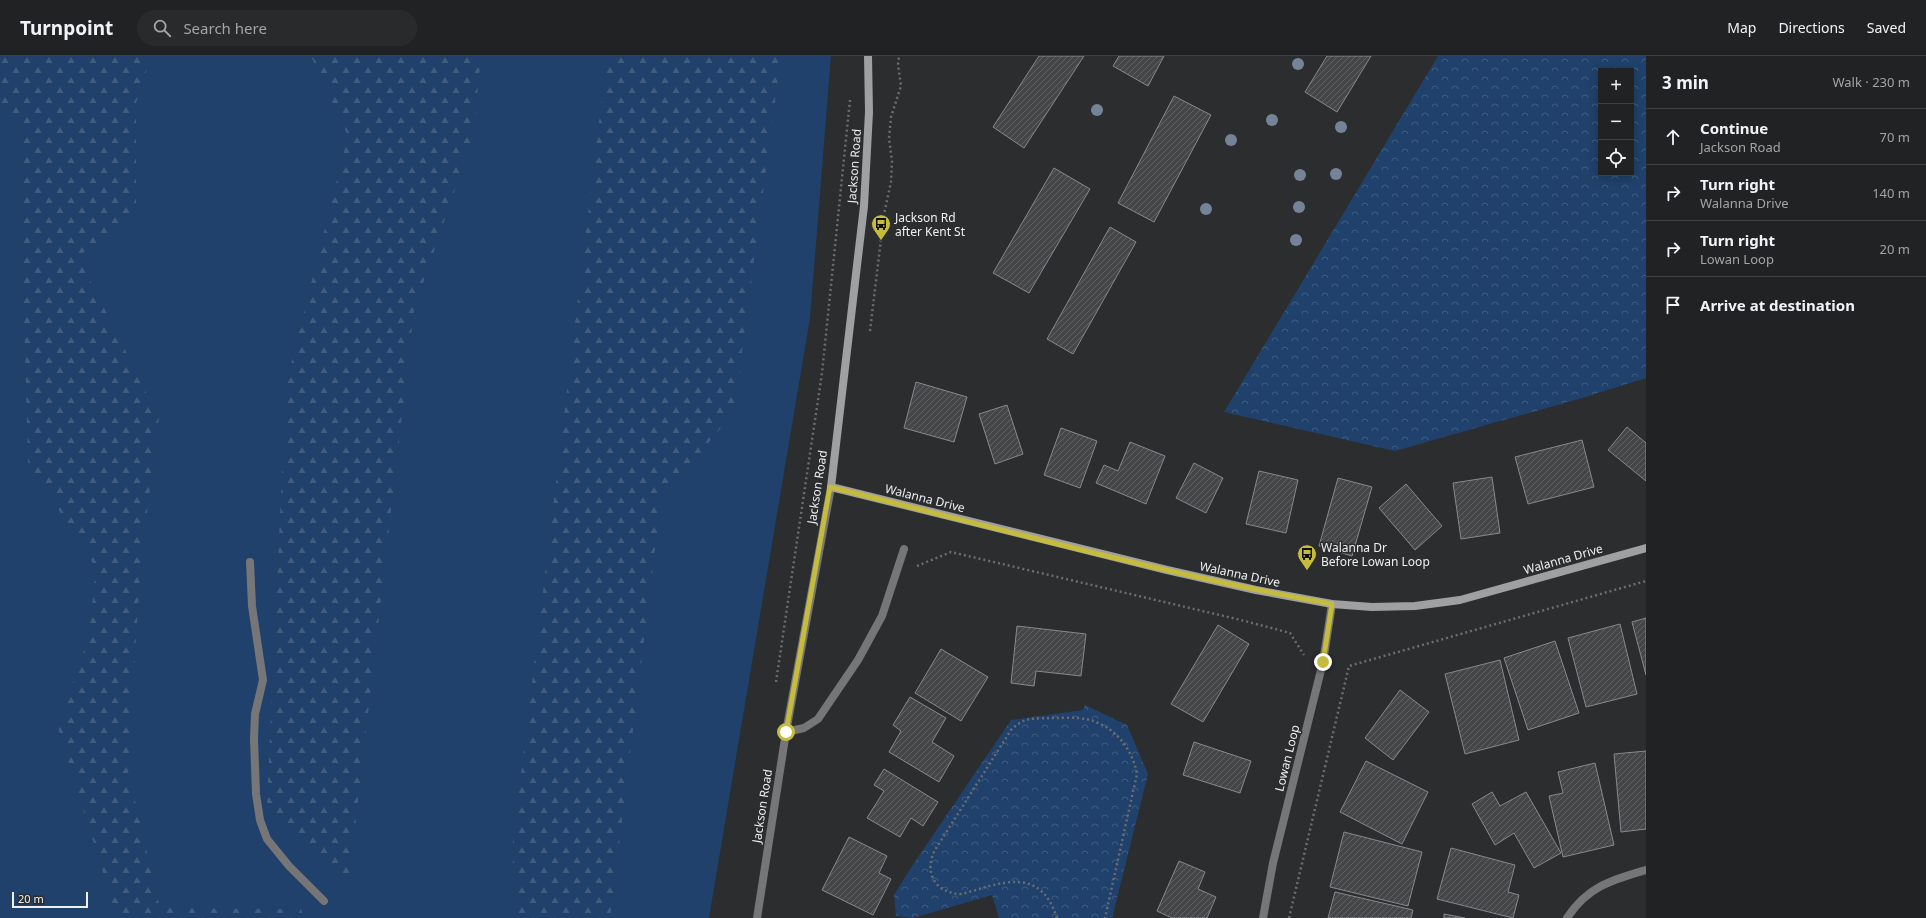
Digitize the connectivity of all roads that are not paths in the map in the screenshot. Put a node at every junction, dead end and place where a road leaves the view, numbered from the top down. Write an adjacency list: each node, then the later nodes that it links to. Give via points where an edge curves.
1 (868, 56): 2 (street, Jackson Road, via 869,112 864,206)
2 (830, 487): 6 (street, Walanna Drive, via 1167,570); 7 (street, Jackson Road)
3 (1646, 548): 6 (street, Walanna Drive, via 1460,600 1415,606 1372,607)
4 (904, 549): 7 (street, via 882,616 871,639 818,719 804,728)
5 (250, 562): 9 (street, via 252,606 263,680 255,714 254,739 256,794 260,820 267,839 289,866)
6 (1332, 604): 11 (street, Lowan Loop, via 1323,662 1273,863)
7 (786, 732): 10 (street, Jackson Road)
8 (1646, 870): 12 (street, via 1602,884 1589,893)
9 (324, 901)
10 (757, 918)
11 (1263, 918)
12 (1567, 918)

